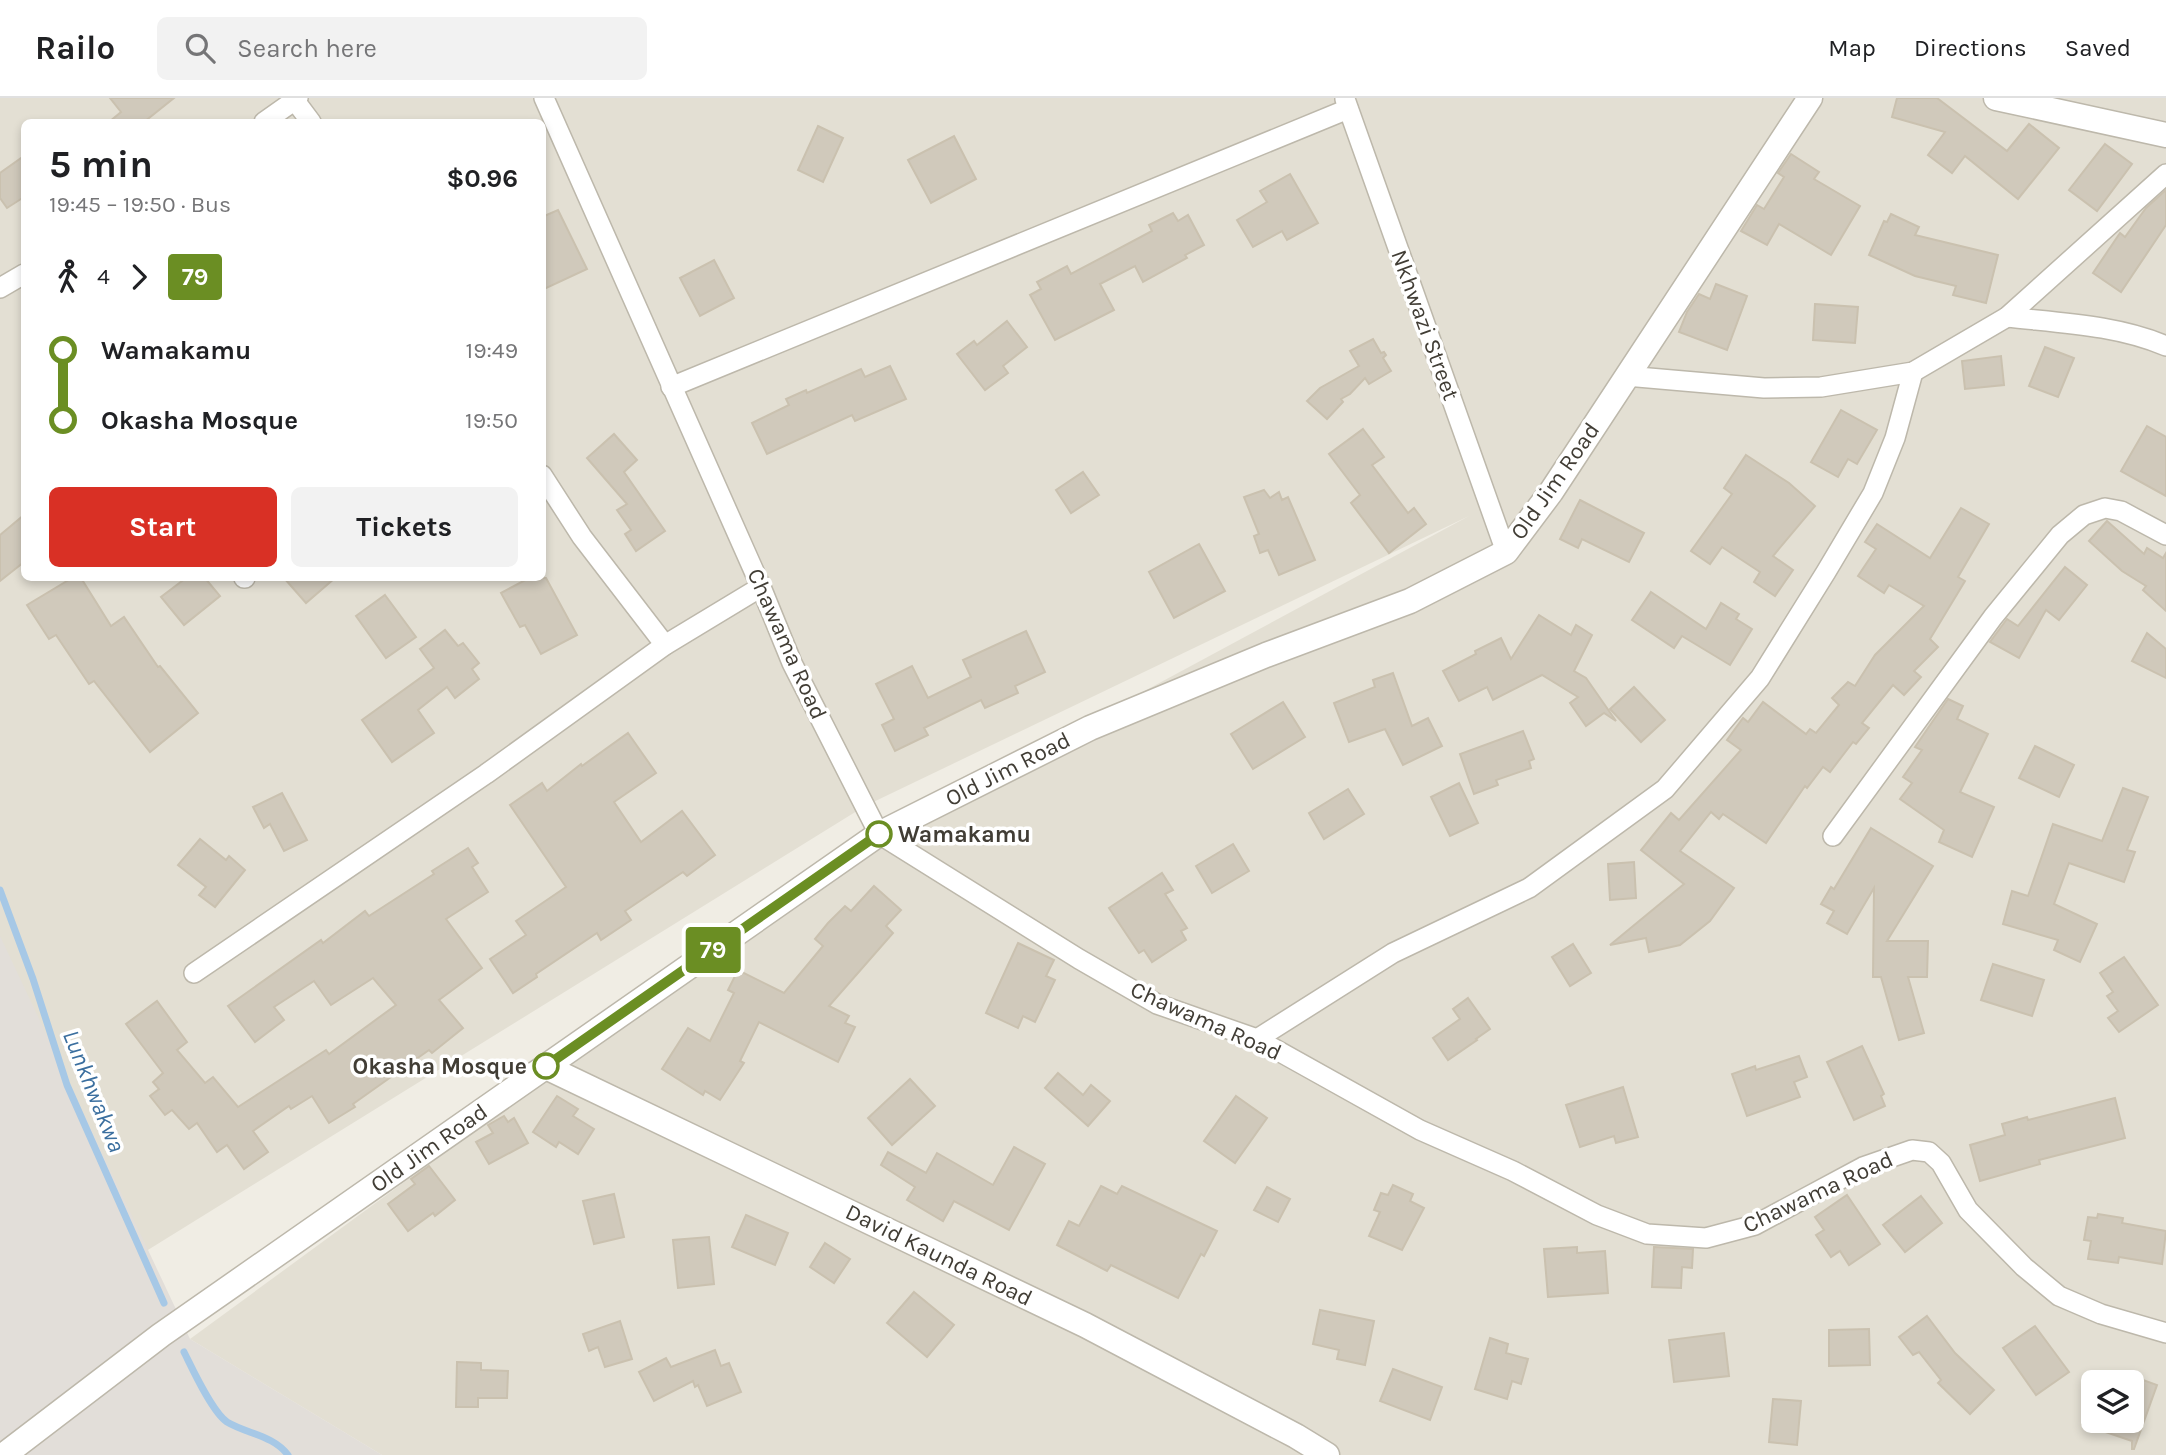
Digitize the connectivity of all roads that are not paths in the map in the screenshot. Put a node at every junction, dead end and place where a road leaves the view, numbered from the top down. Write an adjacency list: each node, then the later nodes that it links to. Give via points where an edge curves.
1 (544, 98): 16 (street, Chawama Road)
2 (1810, 98): 15 (street, Old Jim Road)
3 (1996, 98): 8 (street)
4 (295, 99): 6 (street); 7 (street)
5 (1346, 104): 16 (street); 19 (street, Nkhwazi Street)
6 (268, 119)
7 (309, 119)
8 (2166, 135)
9 (2166, 173): 12 (street)
10 (21, 276): 11 (street)
11 (0, 288)
12 (2007, 317): 13 (street, via 2143,336); 14 (street)
13 (2166, 346)
14 (1913, 372): 15 (street, via 1821,387 1776,388); 25 (street, via 1895,438 1872,493 1826,572 1760,678 1665,789 1529,888 1393,953)
15 (1626, 376): 19 (street, Old Jim Road)
16 (671, 387): 20 (street, Chawama Road)
17 (546, 481): 21 (street, via 582,537)
18 (2166, 535): 23 (street, via 2121,511 2105,508 2084,516 2060,535 1993,617)
19 (1506, 552): 22 (street, Old Jim Road, via 1410,601 1090,728)
20 (761, 587): 21 (street); 22 (street, Chawama Road, via 792,663)
21 (665, 645): 24 (street, via 486,774)
22 (879, 834): 25 (street, Chawama Road, via 1157,1004); 26 (street, Old Jim Road)
23 (1833, 836)
24 (194, 973)
25 (1257, 1039): 27 (street, Chawama Road, via 1420,1130 1597,1215 1647,1234 1706,1238 1755,1225 1863,1167 1912,1150 1929,1152 1941,1163 1968,1210 2024,1268 2059,1296)
26 (546, 1066): 28 (street, Old Jim Road, via 150,1342); 29 (street, David Kaunda Road, via 1085,1325)
27 (2166, 1333)
28 (4, 1455)
29 (1327, 1455)

